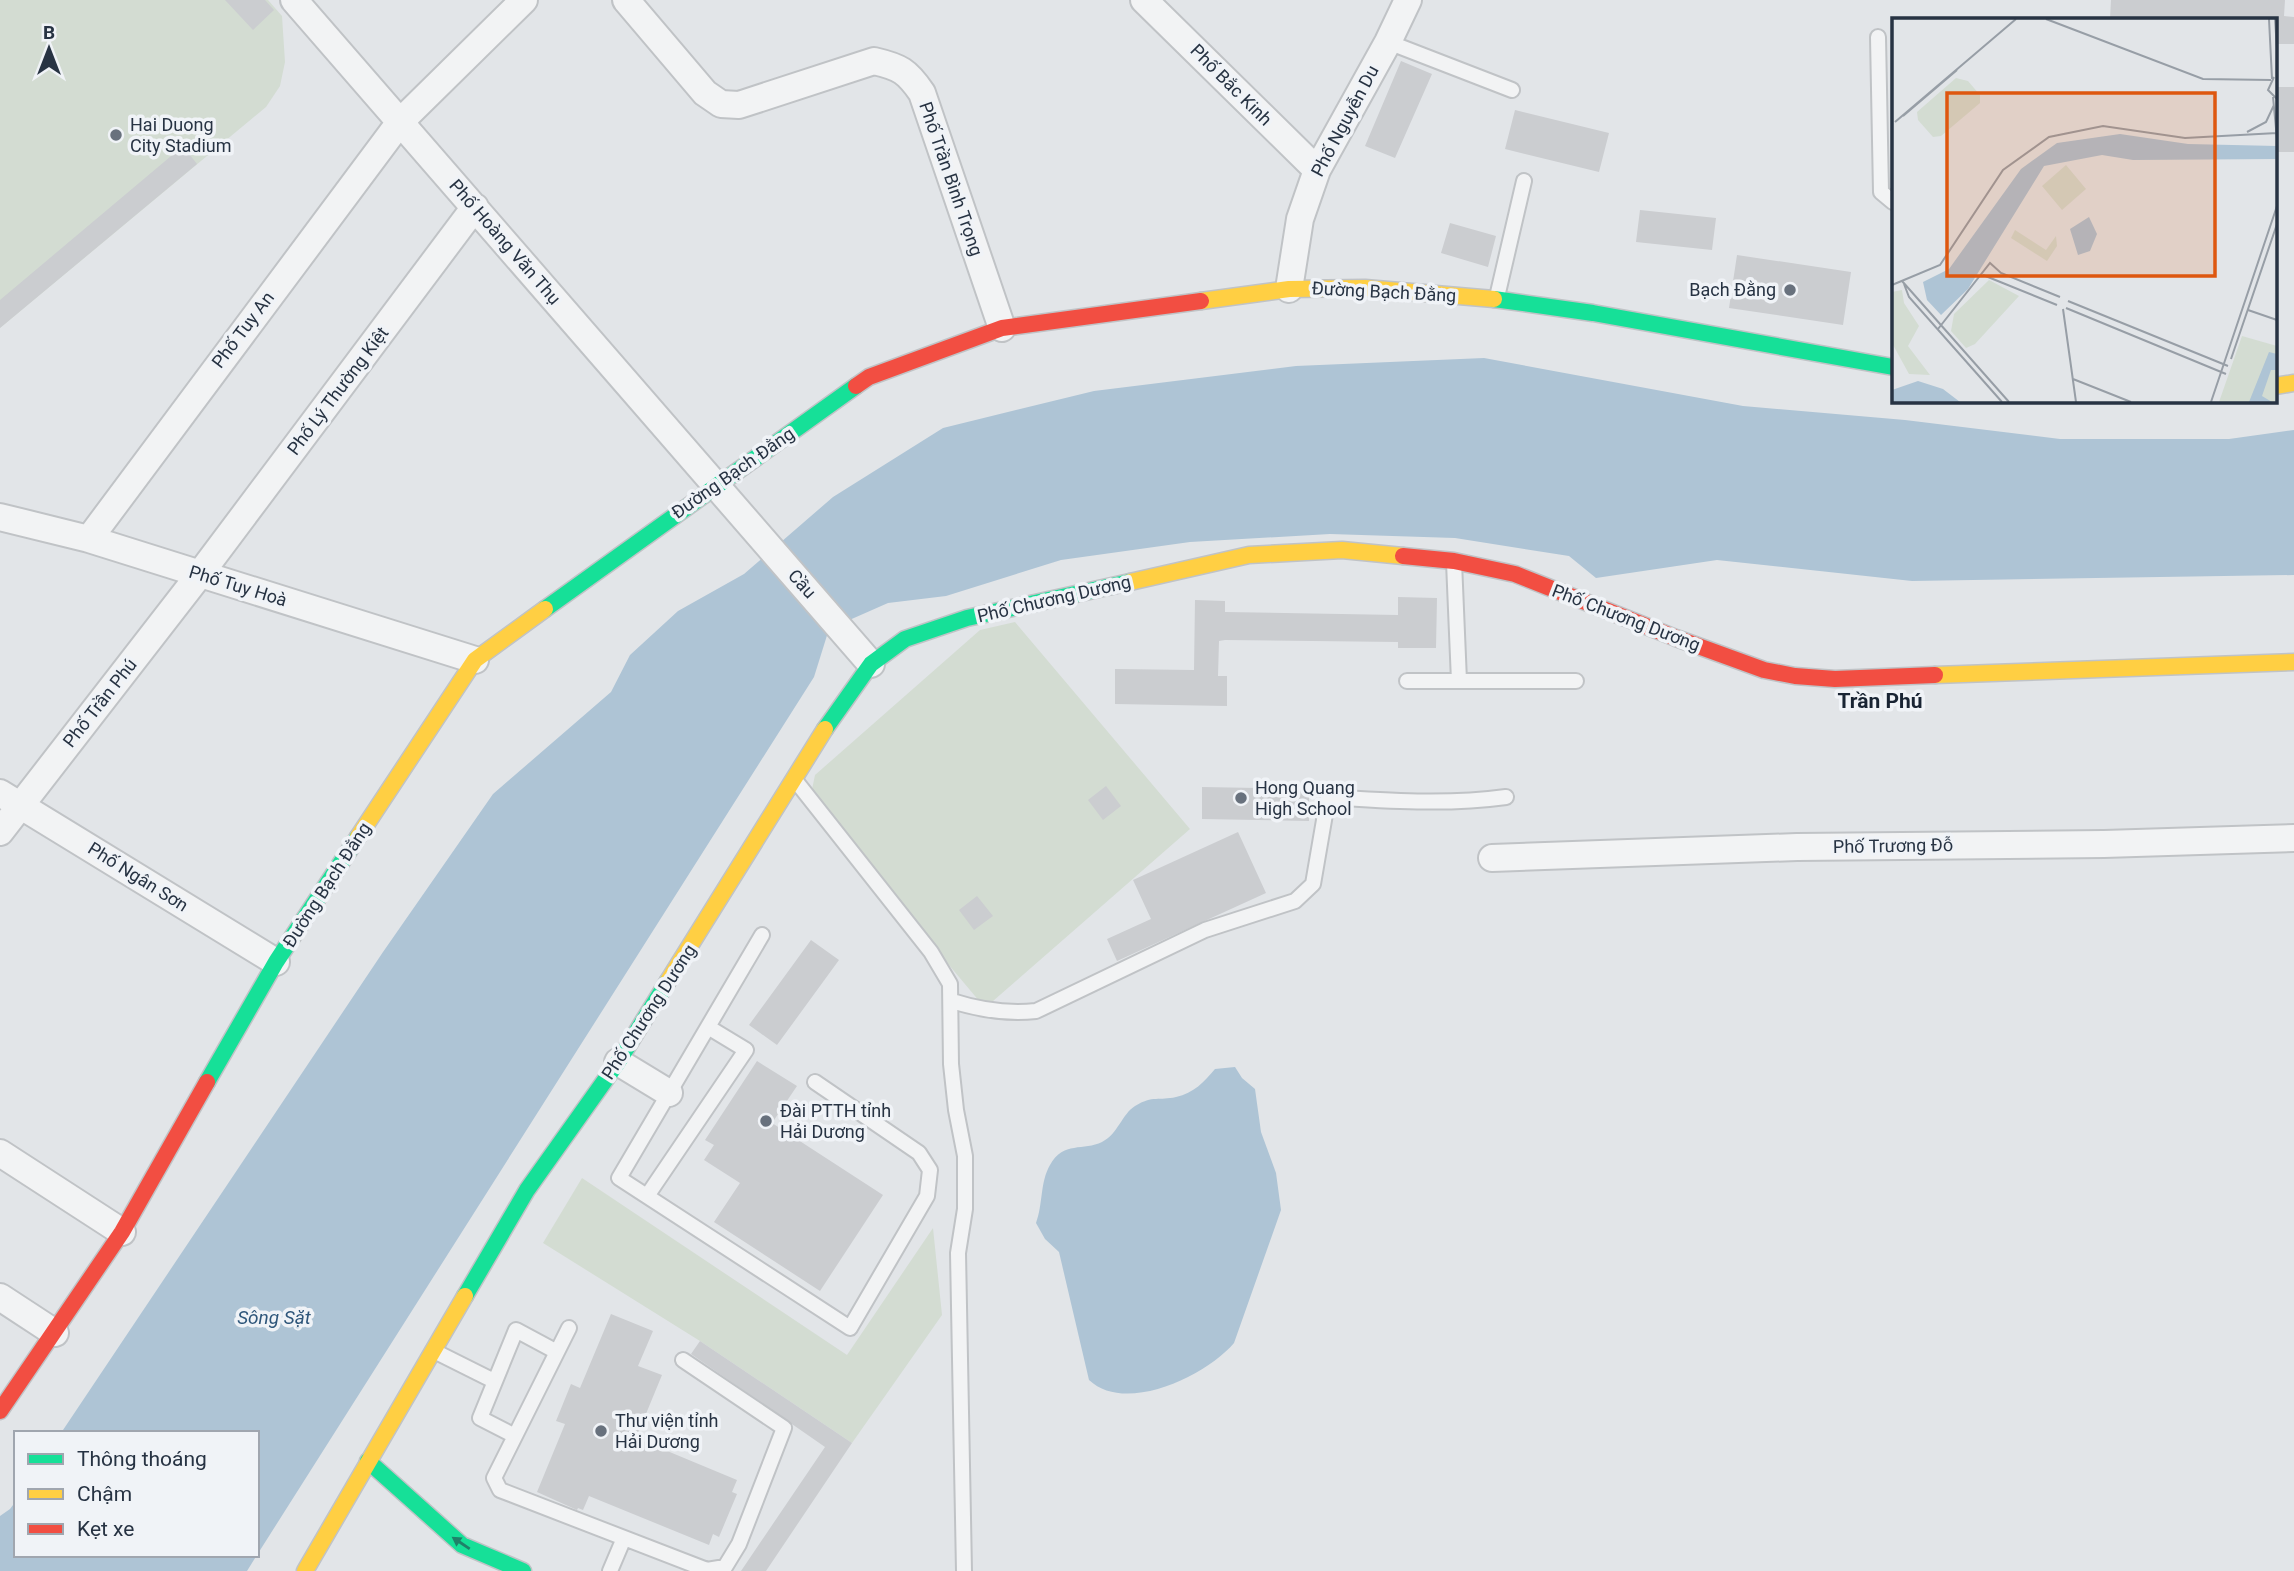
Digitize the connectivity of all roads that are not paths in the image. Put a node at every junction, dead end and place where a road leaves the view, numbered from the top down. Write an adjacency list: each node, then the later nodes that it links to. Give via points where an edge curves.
1 (294, 0): 9 (street, Phố Hoàng Văn Thụ)
2 (523, 0): 9 (street, Phố Tuy An)
3 (626, 0): 16 (street, Phố Trần Bình Trọng, via 705,93 720,104 739,105 874,61 911,76 922,93)
4 (1144, 0): 10 (street, Phố Bắc Kinh)
5 (1408, 0): 7 (street, Phố Nguyễn Du)
6 (1878, 37): 12 (lane, via 1881,192)
7 (1388, 42): 8 (lane); 10 (street, Phố Nguyễn Du)
8 (1512, 90)
9 (400, 122): 13 (street, Phố Hoàng Văn Thụ); 23 (street, Phố Tuy An)
10 (1317, 170): 14 (street, Phố Nguyễn Du, via 1300,219)
11 (1524, 181): 15 (lane)
12 (1892, 201)
13 (475, 207): 20 (street, Phố Hoàng Văn Thụ); 25 (street, Phố Lý Thường Kiệt)
14 (1289, 289): 15 (street, Đường Bạch Đằng, via 1333,287); 16 (street, Đường Bạch Đằng)
15 (1496, 299): 17 (street, Đường Bạch Đằng)
16 (1002, 328): 20 (street, Đường Bạch Đằng, via 869,377)
17 (1892, 367)
18 (2294, 383): 19 (street)
19 (2276, 386)
20 (716, 485): 22 (street, Phố Hoàng Văn Thụ); 26 (street, Đường Bạch Đằng)
21 (0, 517): 23 (street, Phố Tuy Hoà)
22 (749, 525): 28 (street, Cầu)
23 (89, 539): 25 (street, Phố Tuy Hoà)
24 (1454, 561): 27 (street, Phố Chương Dương, via 1515,574 1676,639 1795,676); 28 (street, Phố Chương Dương, via 1342,550 1249,555 967,618 905,639); 30 (lane)
25 (200, 575): 26 (street, Phố Tuy Hoà); 34 (street, Phố Trần Phú)
26 (475, 660): 39 (street, Đường Bạch Đằng)
27 (2294, 662)
28 (871, 664): 32 (street, Phố Chương Dương)
29 (1407, 681): 30 (lane)
30 (1459, 681): 31 (lane)
31 (1576, 681)
32 (793, 778): 40 (lane, via 931,952 950,984); 42 (street, Phố Chương Dương)
33 (1506, 797): 40 (lane, via 1391,801 1328,797 1312,884 1295,901 1205,930 1036,1011 1011,1013)
34 (10, 799): 35 (street, Phố Trần Phú); 39 (street, Phố Ngân Sơn)
35 (0, 832)
36 (2294, 838): 37 (street, Phố Trương Đỗ)
37 (1492, 858)
38 (762, 935): 41 (lane)
39 (276, 962): 47 (street, Đường Bạch Đằng)
40 (952, 1001): 62 (lane, via 951,1064 965,1156 965,1209 958,1253)
41 (708, 1027): 44 (lane); 46 (lane, via 746,1049)
42 (618, 1062): 44 (street); 51 (street, Phố Chương Dương, via 527,1190)
43 (815, 1082): 46 (lane, via 919,1153 930,1170 927,1196 850,1328)
44 (669, 1093): 46 (lane, via 619,1178)
45 (0, 1153): 47 (street)
46 (647, 1196)
47 (122, 1232): 50 (street, Đường Bạch Đằng)
48 (0, 1297): 50 (street)
49 (569, 1328): 52 (lane)
50 (55, 1333): 55 (street, Đường Bạch Đằng)
51 (433, 1351): 54 (lane); 57 (street, Phố Chương Dương)
52 (557, 1352): 54 (lane, via 516,1330); 56 (lane)
53 (683, 1360): 58 (lane, via 784,1428 739,1544 725,1567 707,1570)
54 (495, 1381): 56 (lane, via 480,1418)
55 (0, 1411)
56 (515, 1436): 58 (lane, via 494,1478 500,1490)
57 (368, 1461): 59 (street, Phố Chương Dương); 60 (street, one-way to 57, via 462,1545)
58 (624, 1538): 61 (lane)
59 (312, 1570)
60 (523, 1571)
61 (610, 1571)
62 (964, 1571)

